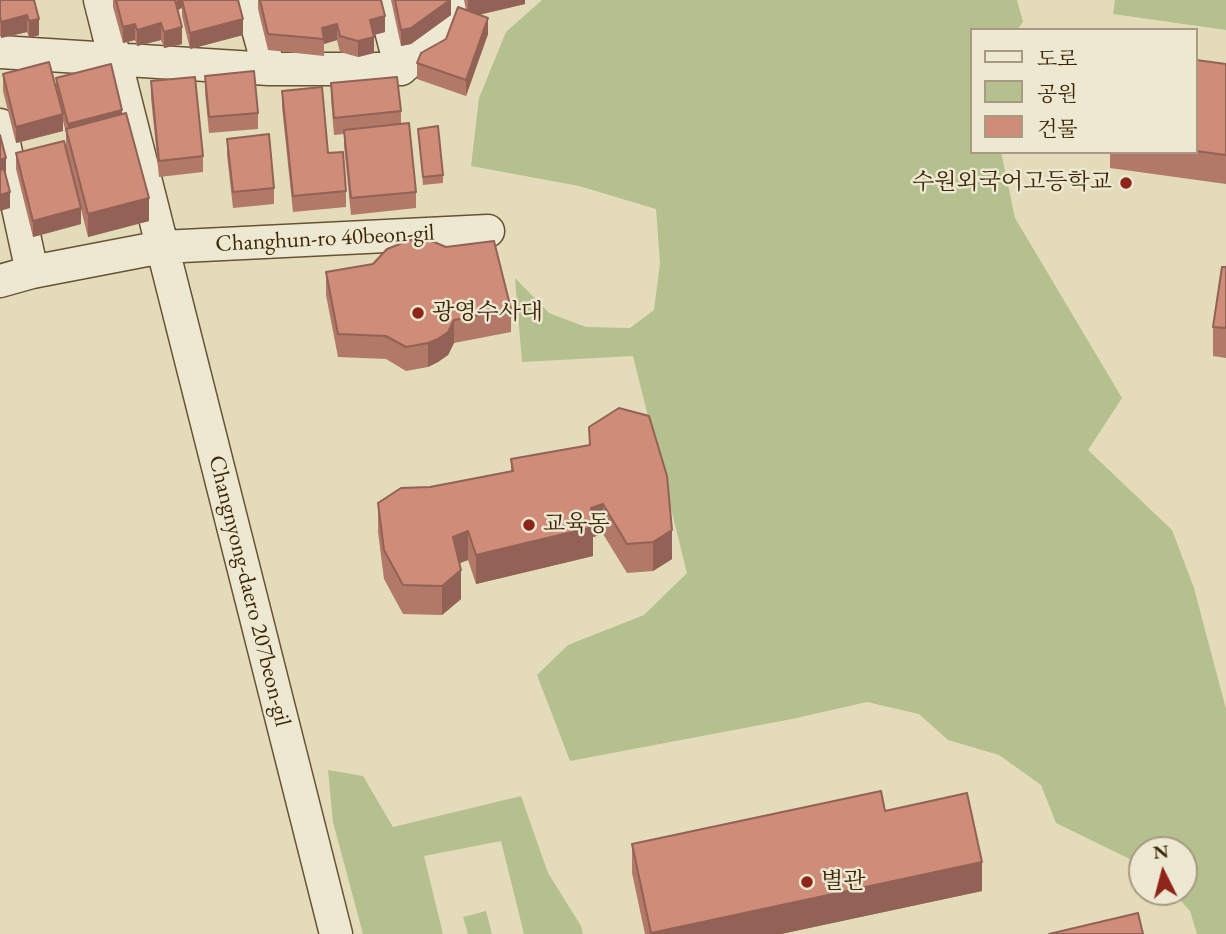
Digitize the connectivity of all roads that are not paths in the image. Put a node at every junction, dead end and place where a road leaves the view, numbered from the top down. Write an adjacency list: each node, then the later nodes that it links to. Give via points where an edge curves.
1 (100, 0): 6 (street)
2 (250, 0): 7 (street)
3 (383, 0): 8 (street)
4 (454, 0): 8 (street, via 458,18)
5 (0, 52): 6 (street)
6 (116, 59): 7 (street); 11 (street)
7 (269, 69): 8 (street)
8 (401, 69)
9 (0, 125): 12 (street)
10 (488, 231): 11 (street, Changhun-ro 40beon-gil)
11 (162, 247): 12 (street, Changhun-ro 40beon-gil); 14 (street, Changnyong-daero 207beon-gil)
12 (32, 272): 13 (street, Changhun-ro 40beon-gil)
13 (0, 281)
14 (336, 934)

